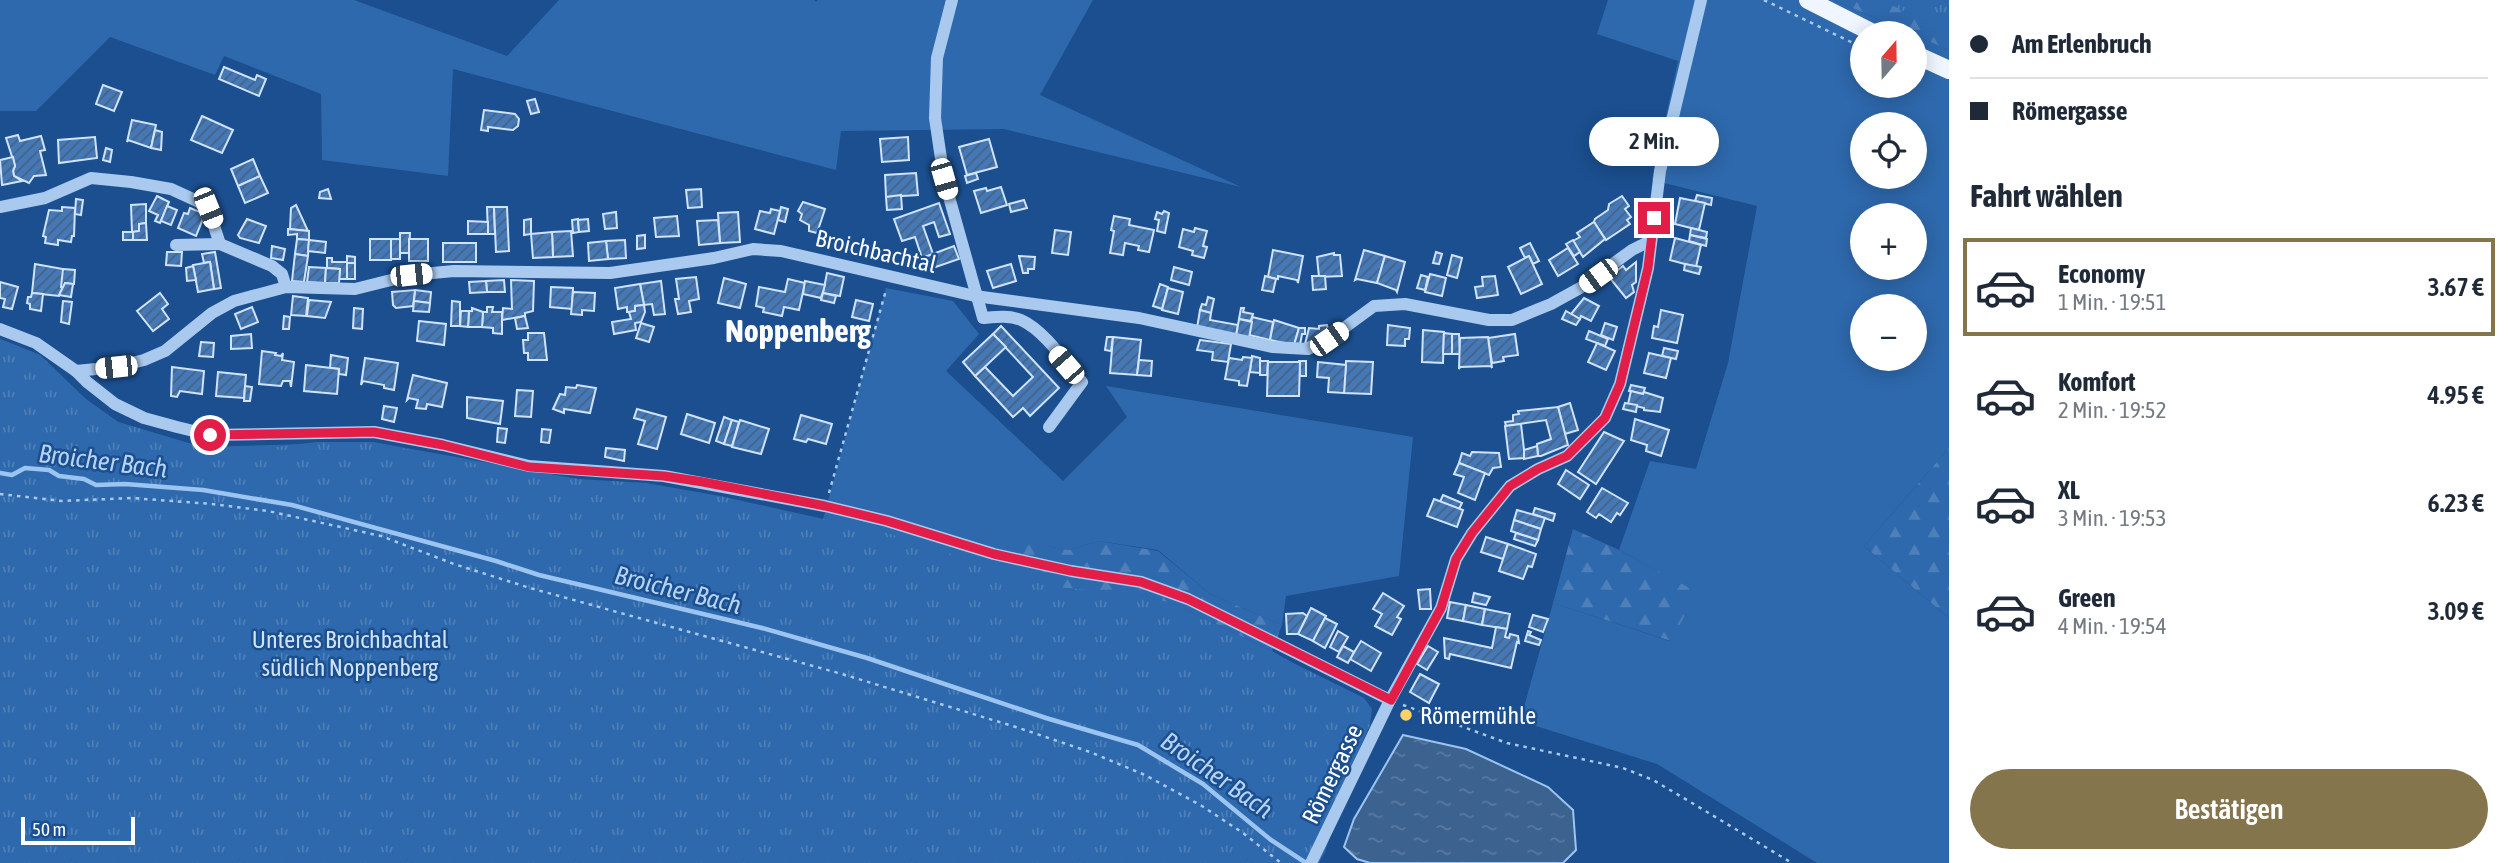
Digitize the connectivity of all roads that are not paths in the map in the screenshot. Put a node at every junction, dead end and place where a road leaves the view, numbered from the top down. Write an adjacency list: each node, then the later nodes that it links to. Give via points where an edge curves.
1 (952, 0): 12 (street, via 937,58 935,118 944,179)
2 (1701, 0): 8 (street, Römergasse, via 1660,171)
3 (1808, 0): 4 (main road)
4 (1850, 21)
5 (1927, 60): 6 (main road)
6 (1949, 69)
7 (0, 207): 9 (street, via 46,198 91,178 131,183 171,190 208,208)
8 (1650, 241): 12 (street, Broichbachtal, via 1580,288 1512,320 1405,304 1374,306 1308,349 1272,347 1139,318); 16 (street, Römergasse, via 1648,268 1620,384 1605,418 1567,456 1510,486 1472,533 1456,559 1441,608)
9 (220, 244): 10 (street); 11 (street, via 272,266 282,274)
10 (176, 245)
11 (286, 287): 12 (street, Broichbachtal, via 355,289 411,275 454,271 610,274 753,248); 14 (street, Broichbachtal, via 234,301 165,351 144,360)
12 (975, 296): 15 (street, via 983,318 1020,319 1036,329 1082,382)
13 (0, 328): 14 (street, via 36,343)
14 (76, 371): 16 (street, via 115,404 144,418 210,435 374,432 529,467 664,476 825,506 994,554 1151,586 1188,599)
15 (1049, 427)
16 (1391, 700): 17 (street, Römergasse)
17 (1314, 859)

